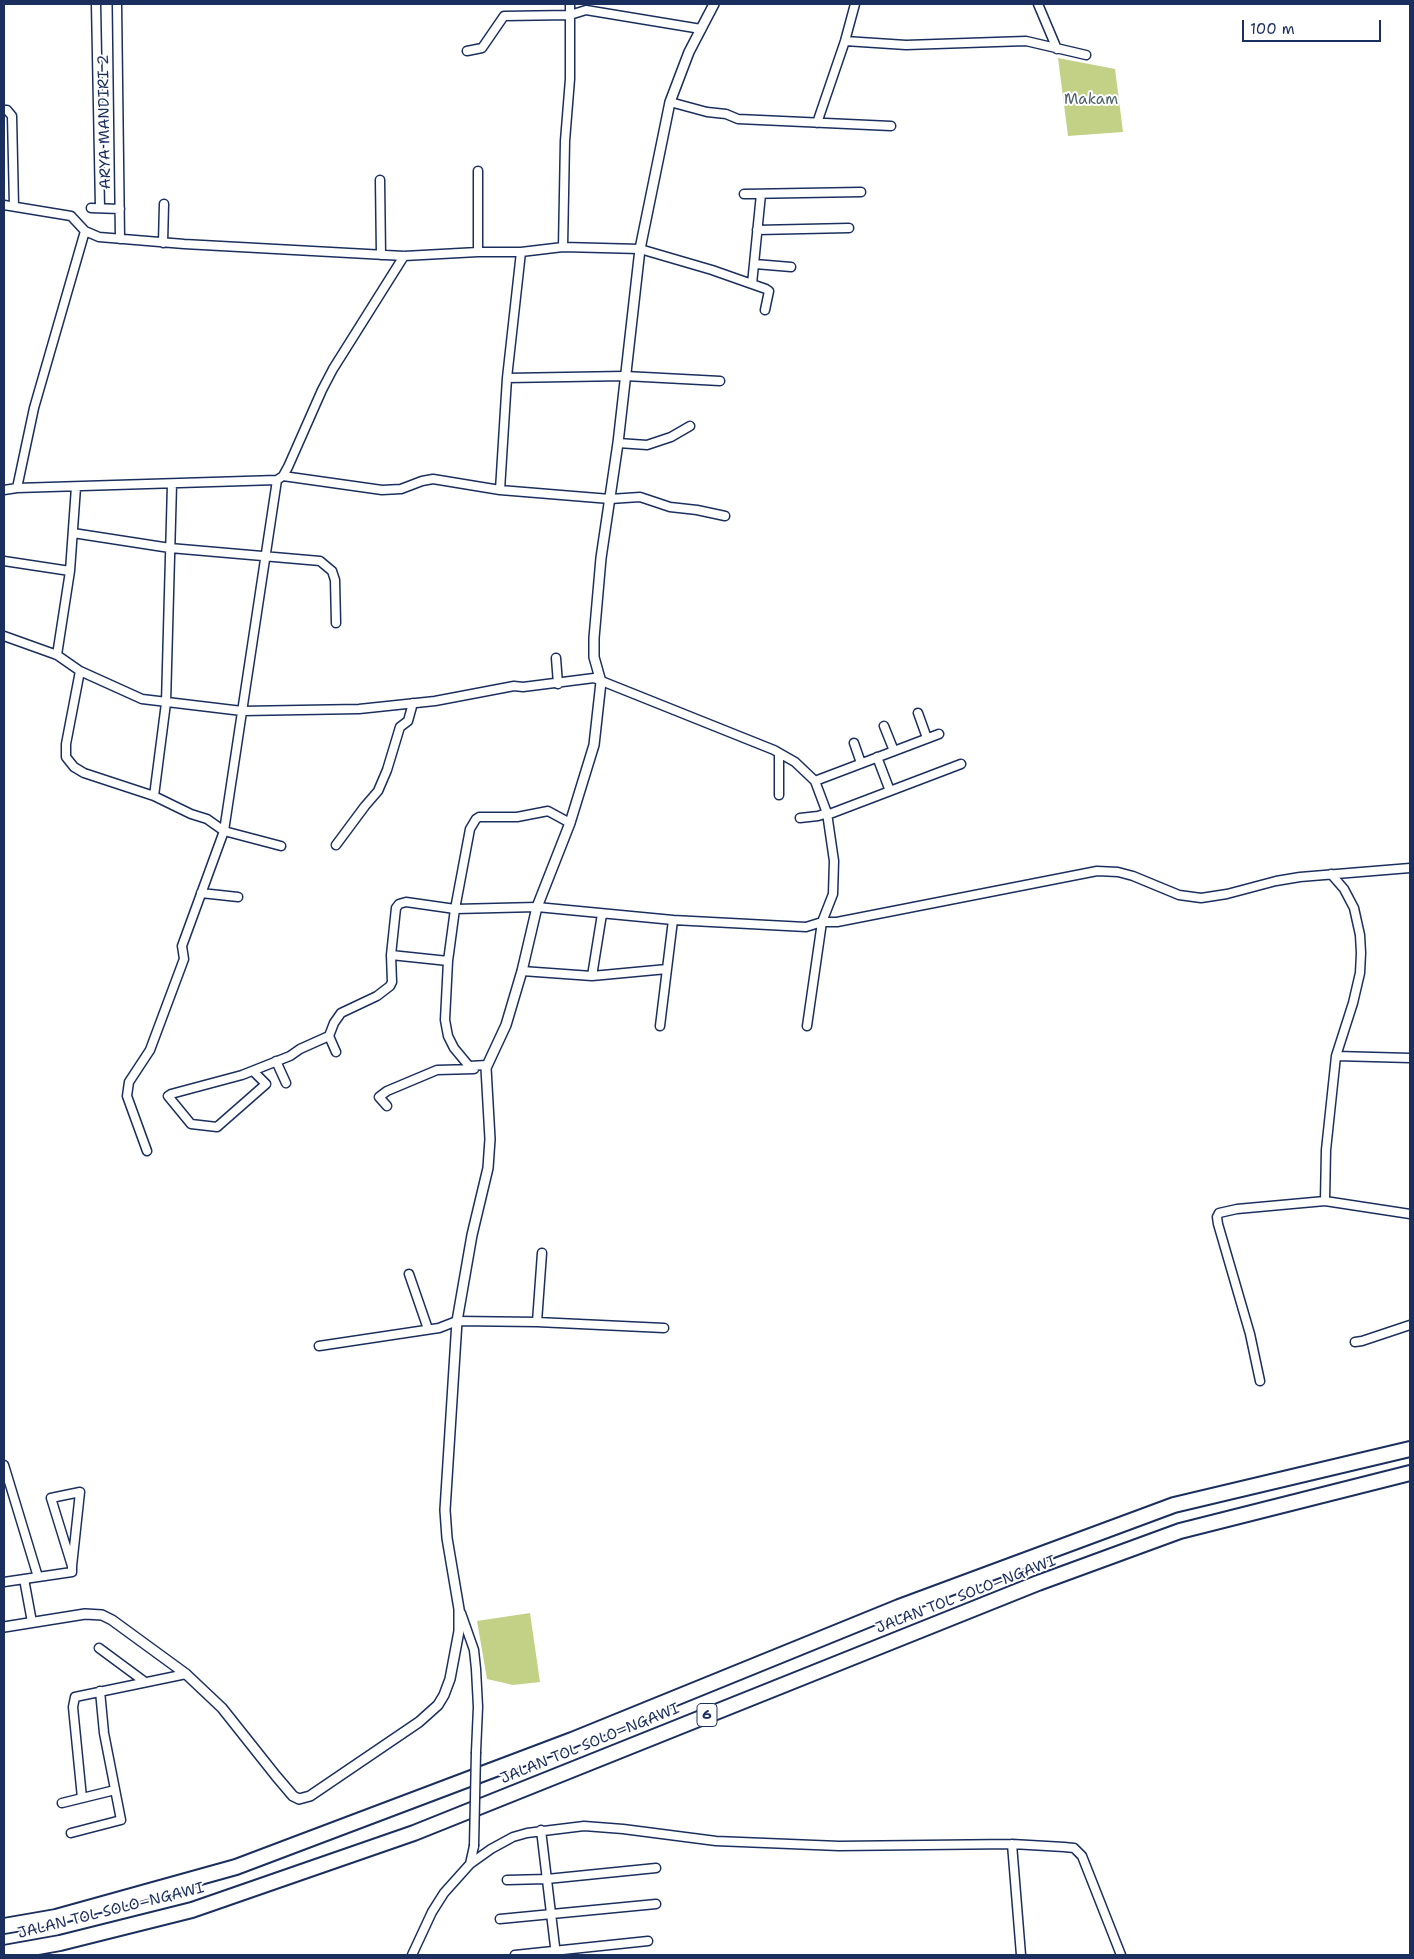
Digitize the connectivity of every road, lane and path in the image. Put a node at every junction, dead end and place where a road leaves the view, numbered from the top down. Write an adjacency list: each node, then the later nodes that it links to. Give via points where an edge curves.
1 (96, 4): 26 (street)
2 (117, 4): 27 (street, ARYA MANDIRI 2)
3 (570, 4): 7 (street)
4 (714, 4): 8 (street)
5 (855, 4): 9 (street)
6 (1038, 4): 10 (street)
7 (570, 15): 8 (street, via 586,10); 11 (street, via 502,13 482,48); 33 (street)
8 (701, 29): 13 (street)
9 (845, 41): 10 (street, via 906,45 1026,41); 15 (street)
10 (1057, 49): 12 (street)
11 (467, 51)
12 (1086, 55)
13 (670, 102): 15 (street, via 738,119); 34 (street)
14 (4, 110): 24 (street, via 12,116)
15 (817, 123): 16 (street)
16 (891, 126)
17 (478, 171): 35 (street)
18 (380, 180): 37 (street)
19 (861, 192): 21 (street)
20 (744, 194): 21 (street)
21 (761, 194): 30 (street)
22 (164, 204): 32 (street)
23 (4, 205): 24 (street)
24 (14, 206): 29 (street, via 71,216)
25 (91, 208): 26 (street)
26 (100, 208): 27 (street)
27 (120, 209): 31 (street, ARYA MANDIRI 2)
28 (849, 228): 30 (street)
29 (85, 230): 31 (street, via 99,237); 51 (street, via 34,408)
30 (757, 230): 39 (street)
31 (120, 239): 32 (street)
32 (163, 243): 37 (street)
33 (563, 247): 34 (street); 36 (street)
34 (640, 249): 41 (street); 43 (street)
35 (478, 252): 36 (street); 38 (street)
36 (521, 252): 44 (street)
37 (381, 255): 38 (street)
38 (404, 256): 48 (street, via 333,369)
39 (755, 264): 40 (street); 41 (street)
40 (791, 267)
41 (752, 284): 42 (street, via 769,292)
42 (765, 310)
43 (625, 376): 44 (street); 45 (street); 47 (street)
44 (506, 378): 53 (street)
45 (720, 381)
46 (690, 426): 47 (street, via 671,437 646,445)
47 (618, 443): 54 (street)
48 (280, 478): 49 (street); 53 (street, via 382,490 433,479); 58 (street)
49 (172, 484): 50 (street); 57 (street)
50 (76, 487): 51 (street); 56 (street)
51 (16, 488): 52 (street)
52 (4, 490)
53 (500, 490): 54 (street)
54 (610, 499): 55 (street, via 640,497 670,507); 66 (street, via 594,638 594,657)
55 (725, 516)
56 (73, 533): 57 (street); 60 (street)
57 (170, 548): 58 (street); 68 (street)
58 (264, 557): 61 (street, via 320,561 327,565 334,580); 70 (street)
59 (4, 561): 60 (street)
60 (70, 571): 63 (street)
61 (336, 624)
62 (4, 636): 63 (street)
63 (57, 655): 65 (street)
64 (556, 658): 67 (street)
65 (80, 671): 68 (street, via 142,699); 84 (street, via 66,757 84,773)
66 (600, 682): 67 (street, via 594,678); 77 (street); 87 (street, via 594,745)
67 (558, 684): 69 (street, via 514,686)
68 (166, 703): 70 (street); 84 (street)
69 (413, 703): 70 (street, via 359,709); 89 (street, via 408,721 400,727 378,791)
70 (242, 711): 88 (street)
71 (918, 713): 74 (street)
72 (884, 726): 76 (street)
73 (939, 734): 74 (street)
74 (927, 738): 76 (street)
75 (854, 743): 79 (street)
76 (894, 751): 78 (street)
77 (779, 753): 81 (street, via 795,762); 83 (street)
78 (877, 757): 79 (street); 82 (street)
79 (861, 763): 81 (street)
80 (961, 764): 82 (street)
81 (814, 781): 85 (street)
82 (890, 791): 85 (street)
83 (779, 795)
84 (154, 796): 88 (street, via 207,819)
85 (827, 814): 86 (street); 99 (street, via 835,877 833,894)
86 (800, 818)
87 (570, 823): 95 (street); 96 (street, via 548,811 476,819 470,829)
88 (224, 831): 90 (street); 93 (street)
89 (336, 845)
90 (281, 846)
91 (1410, 868): 92 (street)
92 (1331, 874): 99 (street, via 1276,881 1200,898 1179,895 1118,872 1097,872 837,922); 109 (street, via 1354,908 1361,953 1353,1003)
93 (200, 893): 94 (street); 116 (street, via 182,946 184,959 150,1050 129,1082 127,1096)
94 (238, 896)
95 (537, 908): 96 (street); 97 (street); 103 (street)
96 (455, 909): 100 (street, via 406,902 399,904); 101 (street)
97 (602, 914): 98 (street); 104 (street)
98 (673, 920): 99 (street, via 787,927 806,927); 102 (street)
99 (822, 922): 106 (street)
100 (391, 955): 101 (street); 107 (street, via 390,986 341,1013)
101 (448, 960): 112 (street, via 445,1020 448,1036 469,1066)
102 (667, 968): 104 (street); 105 (street)
103 (522, 971): 104 (street); 112 (street, via 506,1025)
104 (592, 976)
105 (660, 1026)
106 (807, 1026)
107 (328, 1036): 108 (street); 111 (street)
108 (336, 1052)
109 (1336, 1056): 110 (street); 117 (street)
110 (1410, 1058)
111 (276, 1061): 113 (street); 114 (street)
112 (486, 1067): 115 (street, via 436,1070 382,1093 379,1096); 121 (street, via 490,1139 488,1168 472,1234)
113 (252, 1071): 113 (street, via 171,1094 168,1096 191,1124 217,1127 266,1084)
114 (286, 1083)
115 (387, 1106)
116 (147, 1151)
117 (1324, 1201): 118 (street); 128 (street, via 1219,1213)
118 (1410, 1214)
119 (542, 1253): 122 (street)
120 (409, 1274): 125 (street)
121 (457, 1321): 122 (street); 125 (street); 136 (street, via 445,1510)
122 (537, 1322): 124 (street)
123 (1410, 1326): 126 (street)
124 (664, 1328)
125 (428, 1329): 127 (street)
126 (1355, 1342)
127 (319, 1346)
128 (1260, 1381)
129 (1410, 1449): 156 (highway, JALAN TOL SOLO–NGAWI / 6, via 1174,1505 899,1607 572,1740 236,1867 56,1917)
130 (4, 1465): 133 (street)
131 (1410, 1473): 158 (highway, JALAN TOL SOLO–NGAWI / 6, via 1180,1531 1038,1583 414,1833 201,1907 60,1943)
132 (72, 1566): 132 (street, via 76,1529 80,1492 51,1498); 133 (street, via 72,1572)
133 (38, 1577): 134 (street)
134 (24, 1579): 135 (street); 137 (street)
135 (4, 1582)
136 (459, 1609): 140 (street, via 459,1631 450,1678 438,1705 420,1722 304,1799 293,1796 222,1708); 149 (street, bridge, via 474,1650 478,1708 474,1846)
137 (32, 1622): 138 (street); 140 (street, via 66,1616 102,1615)
138 (4, 1627)
139 (99, 1648): 141 (street)
140 (186, 1674): 141 (street)
141 (145, 1682): 142 (street)
142 (100, 1691): 143 (street); 144 (street, via 81,1694 73,1702)
143 (114, 1790): 144 (street); 147 (street, via 121,1820)
144 (82, 1798): 145 (street)
145 (62, 1803)
146 (541, 1830): 148 (street, via 584,1826 716,1841 820,1845); 149 (street, via 513,1837); 151 (street)
147 (71, 1833)
148 (1012, 1844): 162 (street); 163 (street, via 1079,1851)
149 (470, 1864): 160 (street, via 444,1893)
150 (656, 1868): 151 (street)
151 (547, 1879): 152 (street); 154 (street)
152 (507, 1880)
153 (656, 1904): 154 (street)
154 (551, 1914): 155 (street); 159 (street)
155 (500, 1919)
156 (4, 1926)
157 (648, 1940): 159 (street)
158 (4, 1953)
159 (556, 1953): 161 (street)
160 (412, 1955)
161 (515, 1955)
162 (1021, 1955)
163 (1121, 1955)

